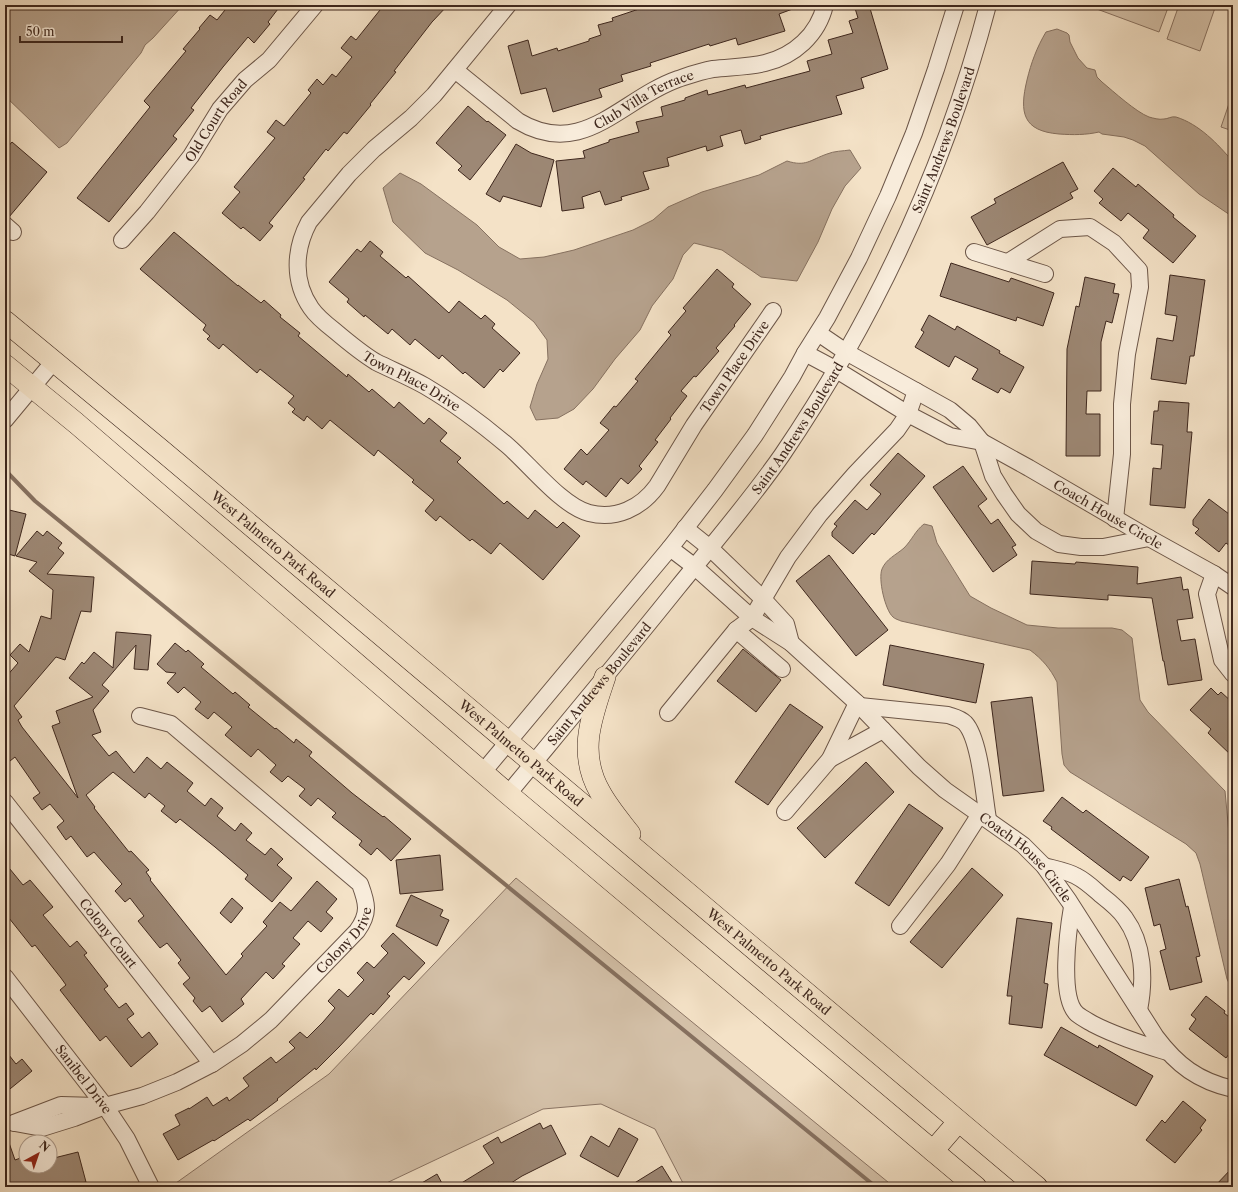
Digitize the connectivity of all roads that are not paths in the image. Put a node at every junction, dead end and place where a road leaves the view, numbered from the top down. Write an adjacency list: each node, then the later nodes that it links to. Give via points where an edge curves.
1 (315, 5): 7 (street, Old Court Road, via 270,60 245,80 220,109 191,156)
2 (508, 5): 6 (street, Town Place Drive)
3 (825, 5): 6 (street, Club Villa Terrace, via 813,32 799,47 778,59 712,69 677,79 593,127 574,133 555,134 526,126)
4 (956, 5): 13 (street, via 916,126 888,196 859,258)
5 (988, 5): 14 (street, Saint Andrews Boulevard, via 963,90 914,218)
6 (455, 70): 11 (street, Town Place Drive, via 419,112 374,149 349,174 315,214 301,240 297,264 301,289 316,314 350,345 457,406 518,455 569,504 588,513 609,515 634,508 651,495 694,425)
7 (122, 240)
8 (974, 252): 9 (street)
9 (1008, 262): 10 (street); 24 (street, via 1060,229 1090,227 1114,243 1139,270 1140,287 1127,354 1122,404 1122,454)
10 (1045, 274)
11 (773, 311)
12 (5, 321): 16 (main road, West Palmetto Park Road)
13 (818, 333): 14 (street, Coach House Circle); 15 (street)
14 (846, 352): 18 (street, Saint Andrews Boulevard); 20 (street, Coach House Circle)
15 (805, 353): 18 (street, Coach House Circle); 25 (street, via 755,435)
16 (54, 361): 19 (street); 43 (main road, West Palmetto Park Road)
17 (5, 365): 19 (main road)
18 (835, 370): 21 (street, Coach House Circle); 28 (street, Saint Andrews Boulevard, via 781,456)
19 (32, 387): 22 (street); 46 (main road)
20 (916, 391): 21 (street); 23 (street, Coach House Circle, via 950,410 969,426)
21 (908, 414): 23 (street, Coach House Circle, via 950,436); 32 (street, via 820,514 788,557)
22 (5, 420)
23 (982, 442): 24 (street, Coach House Circle); 26 (street, via 993,476 1018,514 1036,531 1059,544 1081,547 1104,546)
24 (1115, 519): 26 (street, Coach House Circle)
25 (685, 528): 27 (street); 28 (street)
26 (1149, 538): 30 (street, Coach House Circle)
27 (670, 548): 29 (street, Coach House Circle); 43 (street)
28 (710, 548): 29 (street, Saint Andrews Boulevard); 32 (street)
29 (695, 567): 33 (street, Coach House Circle); 38 (street, Saint Andrews Boulevard)
30 (1214, 574): 31 (street, Coach House Circle); 37 (street, via 1207,594 1222,660)
31 (1233, 587)
32 (763, 599): 33 (street); 35 (street, via 786,624)
33 (752, 618): 34 (street); 35 (street, Coach House Circle)
34 (736, 630): 36 (street); 40 (street)
35 (791, 643): 39 (street, Coach House Circle)
36 (782, 669)
37 (1233, 674)
38 (605, 677): 45 (street, Saint Andrews Boulevard); 51 (main road, via 590,730 590,765 600,791)
39 (859, 705): 42 (street, Coach House Circle); 44 (street); 50 (street, via 948,716 961,720 977,747)
40 (668, 713)
41 (140, 716): 58 (street, Colony Drive, via 171,724 360,884 367,902 363,922 357,931 271,1020)
42 (883, 730): 44 (street); 50 (street, Coach House Circle, via 945,790)
43 (508, 742): 45 (main road, West Palmetto Park Road); 46 (street)
44 (830, 759): 49 (street)
45 (534, 763): 47 (street, Saint Andrews Boulevard); 51 (main road, West Palmetto Park Road)
46 (483, 772): 47 (main road)
47 (508, 794): 63 (main road)
48 (5, 802): 58 (street, Colony Court)
49 (785, 812)
50 (984, 817): 52 (street, Coach House Circle, via 1023,845); 54 (street)
51 (649, 861): 61 (main road, West Palmetto Park Road)
52 (1044, 866): 53 (street, Coach House Circle); 56 (street, via 1077,877 1090,885 1125,918 1135,934 1141,956 1142,990)
53 (1072, 907): 56 (street, Coach House Circle); 57 (street, via 1066,976 1074,1010 1104,1030)
54 (900, 926)
55 (5, 977): 60 (street, Sanibel Drive)
56 (1139, 1010): 57 (street, Coach House Circle)
57 (1167, 1052): 59 (street, Coach House Circle, via 1197,1076)
58 (212, 1064): 60 (street, Colony Drive, via 142,1096)
59 (1233, 1089)
60 (105, 1106): 62 (street, Colony Drive, via 42,1128); 64 (street, Sanibel Drive, via 127,1139)
61 (958, 1122): 63 (main road); 66 (main road, West Palmetto Park Road)
62 (10, 1125)
63 (933, 1151): 65 (main road)
64 (151, 1187)
65 (976, 1187)
66 (1037, 1187)

